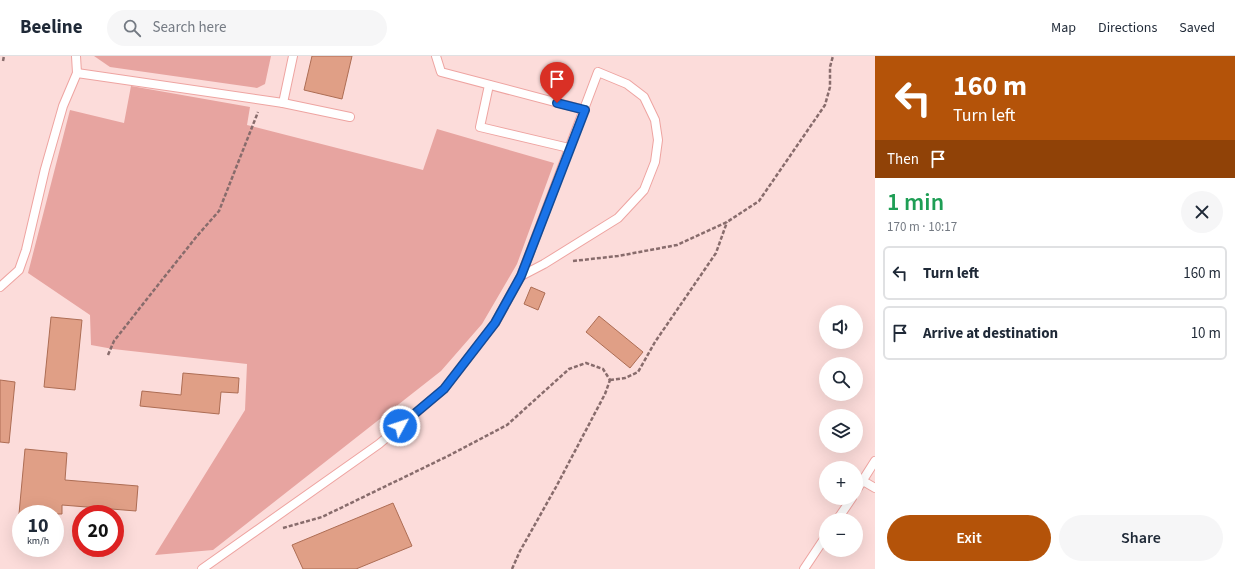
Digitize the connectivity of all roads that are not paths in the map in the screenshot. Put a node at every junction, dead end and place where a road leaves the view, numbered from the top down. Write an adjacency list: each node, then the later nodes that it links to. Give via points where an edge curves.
1 (76, 56): 4 (lane)
2 (294, 56): 6 (lane)
3 (436, 56): 5 (lane, via 441,72)
4 (77, 73): 6 (lane); 11 (lane, via 63,106 19,270)
5 (489, 85): 7 (lane); 9 (lane, via 480,127)
6 (283, 103): 8 (lane)
7 (585, 110): 9 (lane); 10 (lane, via 598,72 627,84 644,97 655,120 658,140 655,162 644,190 618,218)
8 (350, 118)
9 (569, 148): 10 (lane)
10 (521, 276): 16 (lane, via 495,323 444,389 379,444)
11 (0, 287)
12 (875, 461): 13 (lane)
13 (863, 481): 14 (lane)
14 (875, 488)
15 (819, 546): 17 (lane)
16 (202, 569)
17 (804, 569)

